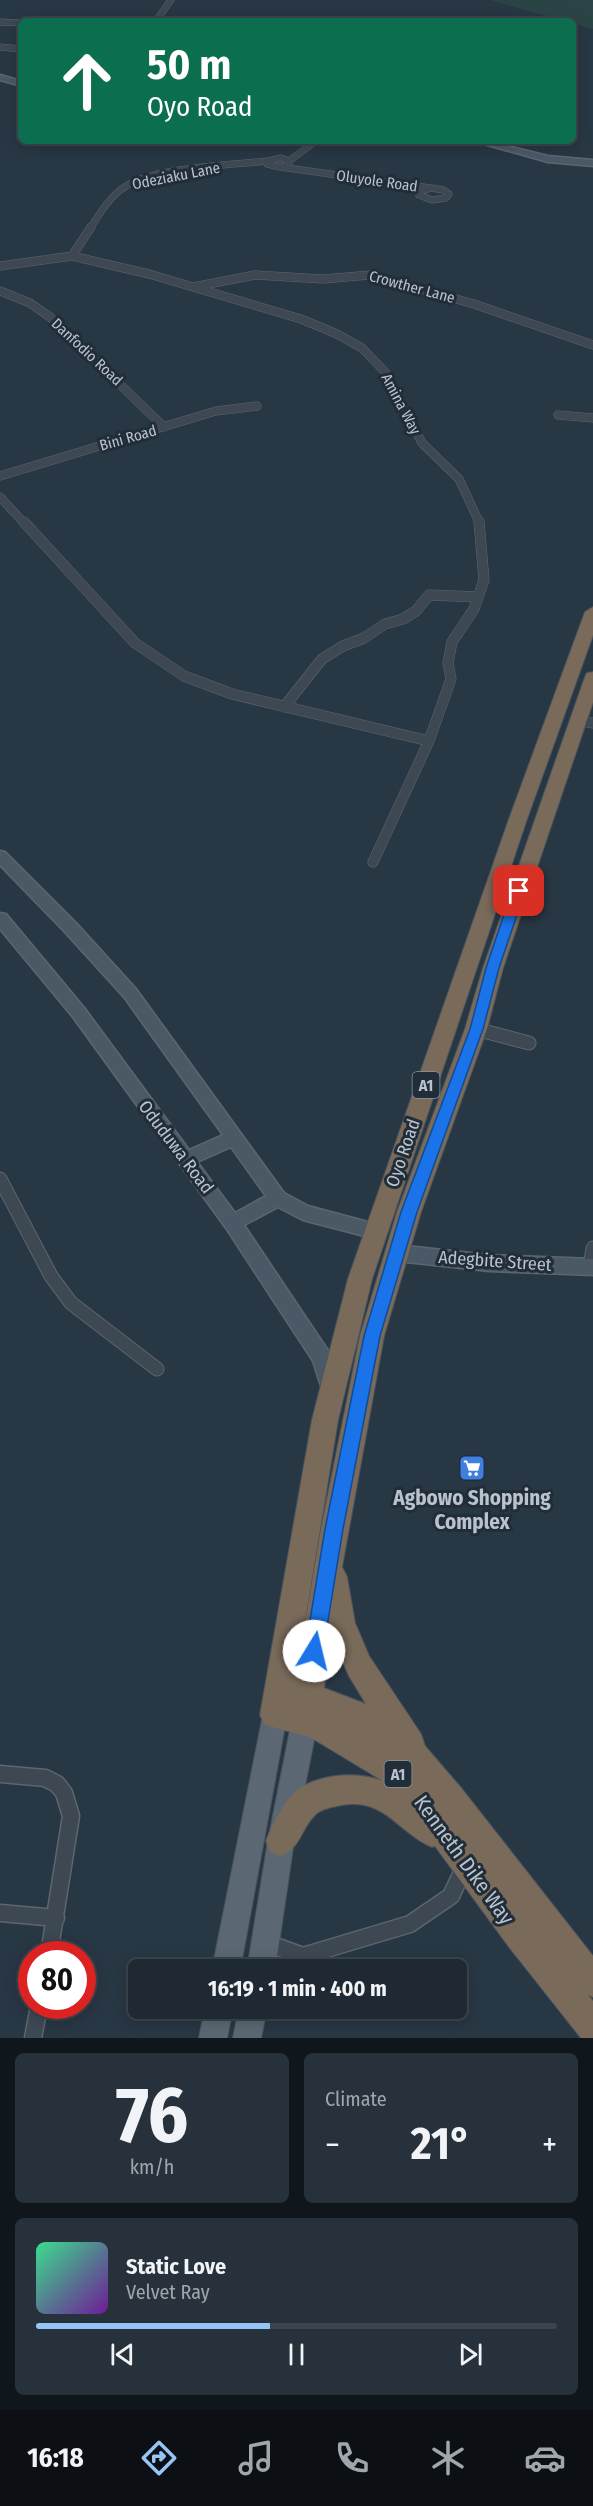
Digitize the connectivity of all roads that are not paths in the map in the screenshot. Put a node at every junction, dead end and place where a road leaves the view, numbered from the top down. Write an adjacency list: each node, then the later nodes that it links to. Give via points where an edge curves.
1 (171, 0): 2 (street)
2 (158, 18)
3 (0, 22): 4 (street)
4 (18, 23)
5 (0, 48): 6 (street)
6 (18, 49)
7 (0, 77): 8 (street)
8 (18, 83)
9 (312, 144): 11 (street)
10 (489, 144): 14 (street, via 548,159)
11 (304, 151): 12 (street); 13 (street)
12 (289, 161): 13 (street, Oluyole Road); 15 (street); 16 (street, Oluyole Road)
13 (272, 162): 15 (street, Oluyole Road); 18 (street, Odeziaku Lane, via 126,184)
14 (593, 163)
15 (280, 167): 16 (street, Oluyole Road)
16 (323, 172): 17 (street, Oluyole Road)
17 (432, 188)
18 (72, 256): 19 (street, Amina Way); 20 (street, Amina Way)
19 (0, 266)
20 (189, 287): 22 (street, Crowther Lane, via 255,275 323,279 370,275 474,304); 29 (street, Amina Way, via 301,319 337,334 362,348 386,372 422,443 459,479 480,525 484,580)
21 (0, 291): 26 (street, Danfodio Road, via 30,303 50,317)
22 (593, 345)
23 (257, 406): 26 (street, Bini Road, via 216,411)
24 (558, 416): 25 (street)
25 (593, 418)
26 (164, 427): 27 (street, Bini Road)
27 (0, 476)
28 (0, 497): 32 (street, via 135,643 201,683)
29 (478, 597): 32 (street, via 429,595 410,615 322,659); 34 (street, Amina Way, via 452,642 448,663 451,679)
30 (593, 612): 35 (highway, Oyo Road / A1)
31 (593, 677): 33 (highway, Oyo Road / A1)
32 (284, 706): 34 (street)
33 (585, 721): 36 (highway, Oyo Road / A1)
34 (429, 741): 38 (street, Amina Way)
35 (518, 819): 36 (highway); 47 (highway, Oyo Road / A1)
36 (542, 824): 40 (highway, Oyo Road / A1)
37 (0, 856): 42 (street, via 130,993)
38 (373, 862)
39 (0, 918): 43 (street, Oduduwa Road, via 80,1013)
40 (476, 1029): 41 (street); 48 (highway, Oyo Road / A1)
41 (529, 1043)
42 (235, 1138): 43 (street); 45 (street)
43 (185, 1159): 46 (street, Oduduwa Road)
44 (0, 1179): 53 (street, via 51,1276 71,1303)
45 (278, 1198): 46 (street); 47 (street, via 303,1212)
46 (232, 1223): 54 (street, Oduduwa Road, via 318,1352)
47 (376, 1231): 50 (highway, via 381,1245 374,1290); 51 (highway, Oyo Road / A1)
48 (397, 1253): 49 (street, Adegbite Street, via 489,1263); 50 (highway, Oyo Road / A1)
49 (592, 1261)
50 (383, 1299): 52 (highway, Oyo Road / A1)
51 (346, 1330): 52 (highway); 54 (highway, Oyo Road / A1)
52 (372, 1336): 55 (highway, Oyo Road / A1)
53 (157, 1369)
54 (331, 1389): 56 (highway, Oyo Road / A1)
55 (334, 1529): 57 (highway, A1); 59 (highway, A1, via 333,1586 347,1641 388,1712)
56 (276, 1704): 57 (highway, Kenneth Dike Way / A1); 66 (main road, A1)
57 (306, 1709): 59 (highway, Kenneth Dike Way / A1, via 350,1711 379,1726); 60 (main road, A1); 61 (highway, Kenneth Dike Way / A1, via 315,1723 393,1770 416,1794)
58 (0, 1774): 63 (street, via 45,1778 64,1793 71,1816)
59 (441, 1786): 68 (highway, Kenneth Dike Way / A1)
60 (281, 1841): 61 (highway, via 308,1801 339,1790 362,1788 379,1792 405,1808); 65 (main road, A1)
61 (473, 1875): 65 (street, via 451,1896 410,1924 303,1956); 71 (highway, Kenneth Dike Way / A1)
62 (0, 1912): 63 (street)
63 (56, 1918): 64 (street)
64 (52, 1941)
65 (267, 1943): 67 (main road, A1)
66 (228, 1959)
67 (263, 1959)
68 (592, 1976)
69 (37, 2019): 72 (street)
70 (217, 2019): 73 (main road)
71 (593, 2027)
72 (33, 2038)
73 (213, 2038)

